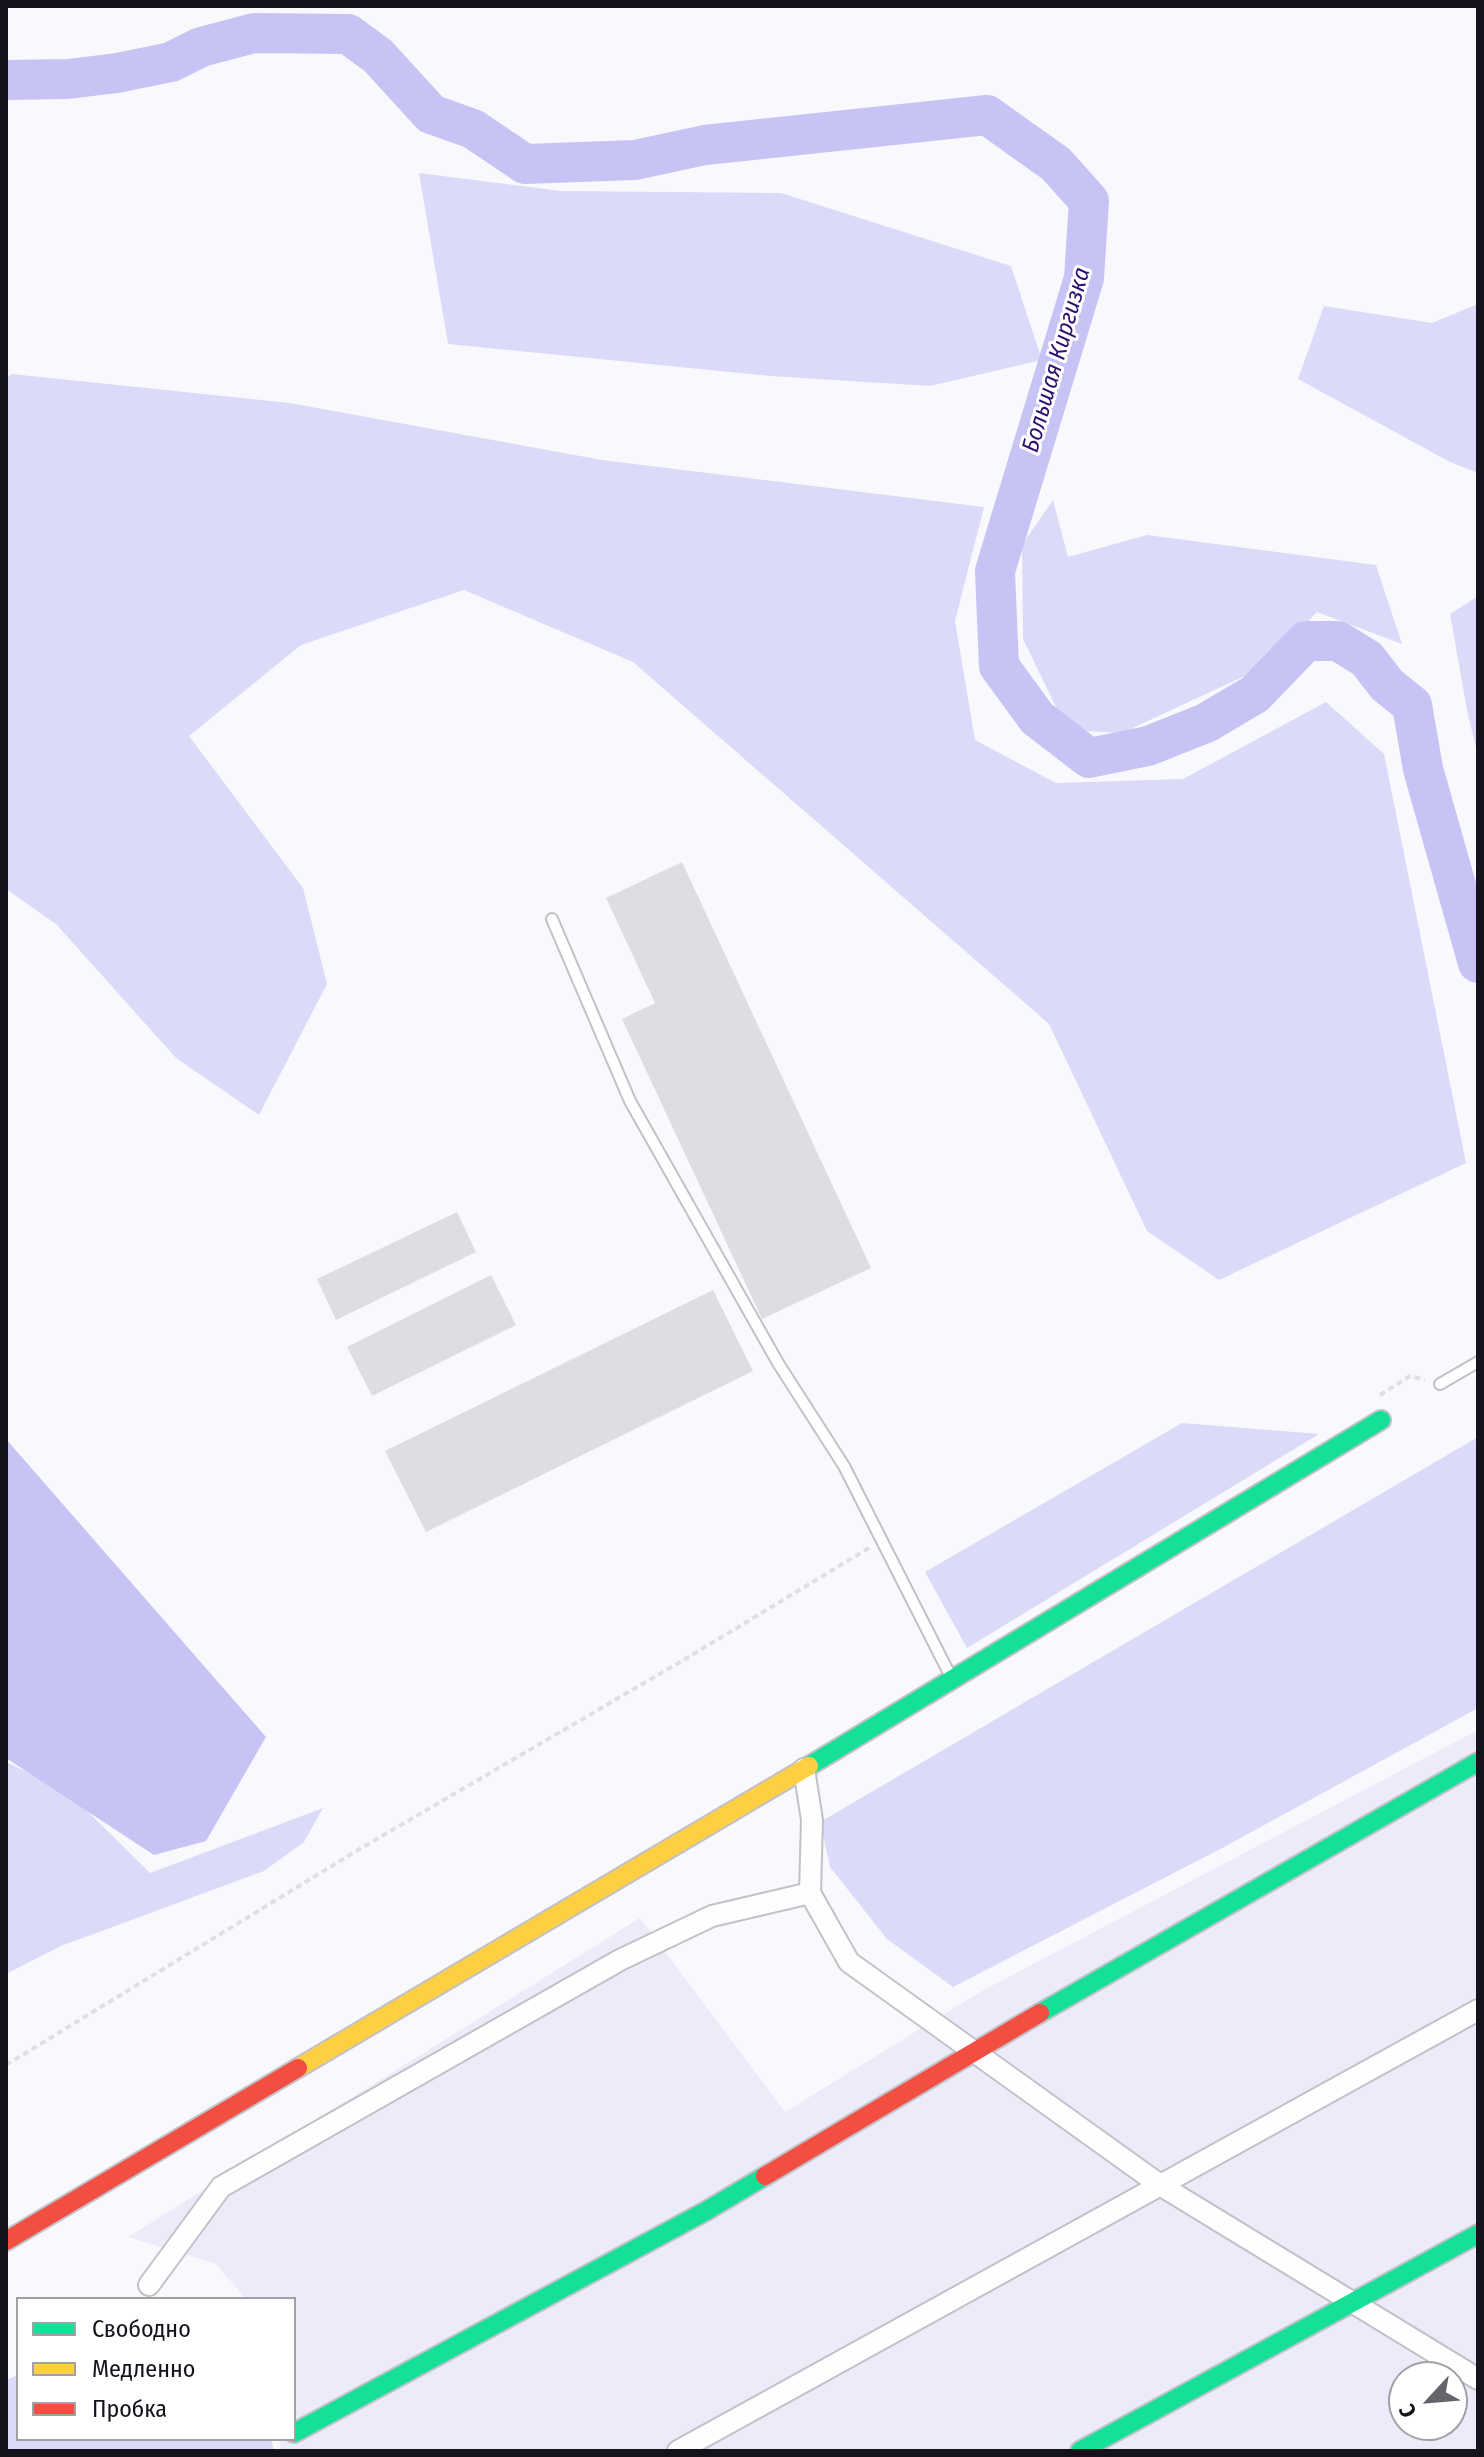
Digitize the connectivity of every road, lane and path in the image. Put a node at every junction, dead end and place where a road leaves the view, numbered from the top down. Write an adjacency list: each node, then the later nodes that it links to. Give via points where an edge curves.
1 (552, 919): 5 (lane, via 630,1101 778,1363 844,1466)
2 (1478, 1362): 3 (lane)
3 (1440, 1384): 4 (path, via 1410,1376 1378,1395)
4 (1381, 1420): 6 (street)
5 (882, 1541): 6 (lane); 12 (path)
6 (952, 1679): 8 (street)
7 (1478, 1762): 11 (street)
8 (804, 1769): 9 (street, via 812,1820); 15 (street)
9 (810, 1893): 11 (street, via 849,1962); 16 (street, via 712,1916 620,1960 221,2187)
10 (1478, 2010): 13 (street)
11 (975, 2051): 13 (street); 19 (street, via 706,2211)
12 (6, 2065)
13 (1160, 2185): 17 (street); 20 (street)
14 (1478, 2234): 17 (street)
15 (6, 2241)
16 (149, 2285)
17 (1352, 2302): 18 (street); 21 (street)
18 (1478, 2379)
19 (296, 2432)
20 (678, 2451)
21 (1080, 2451)

